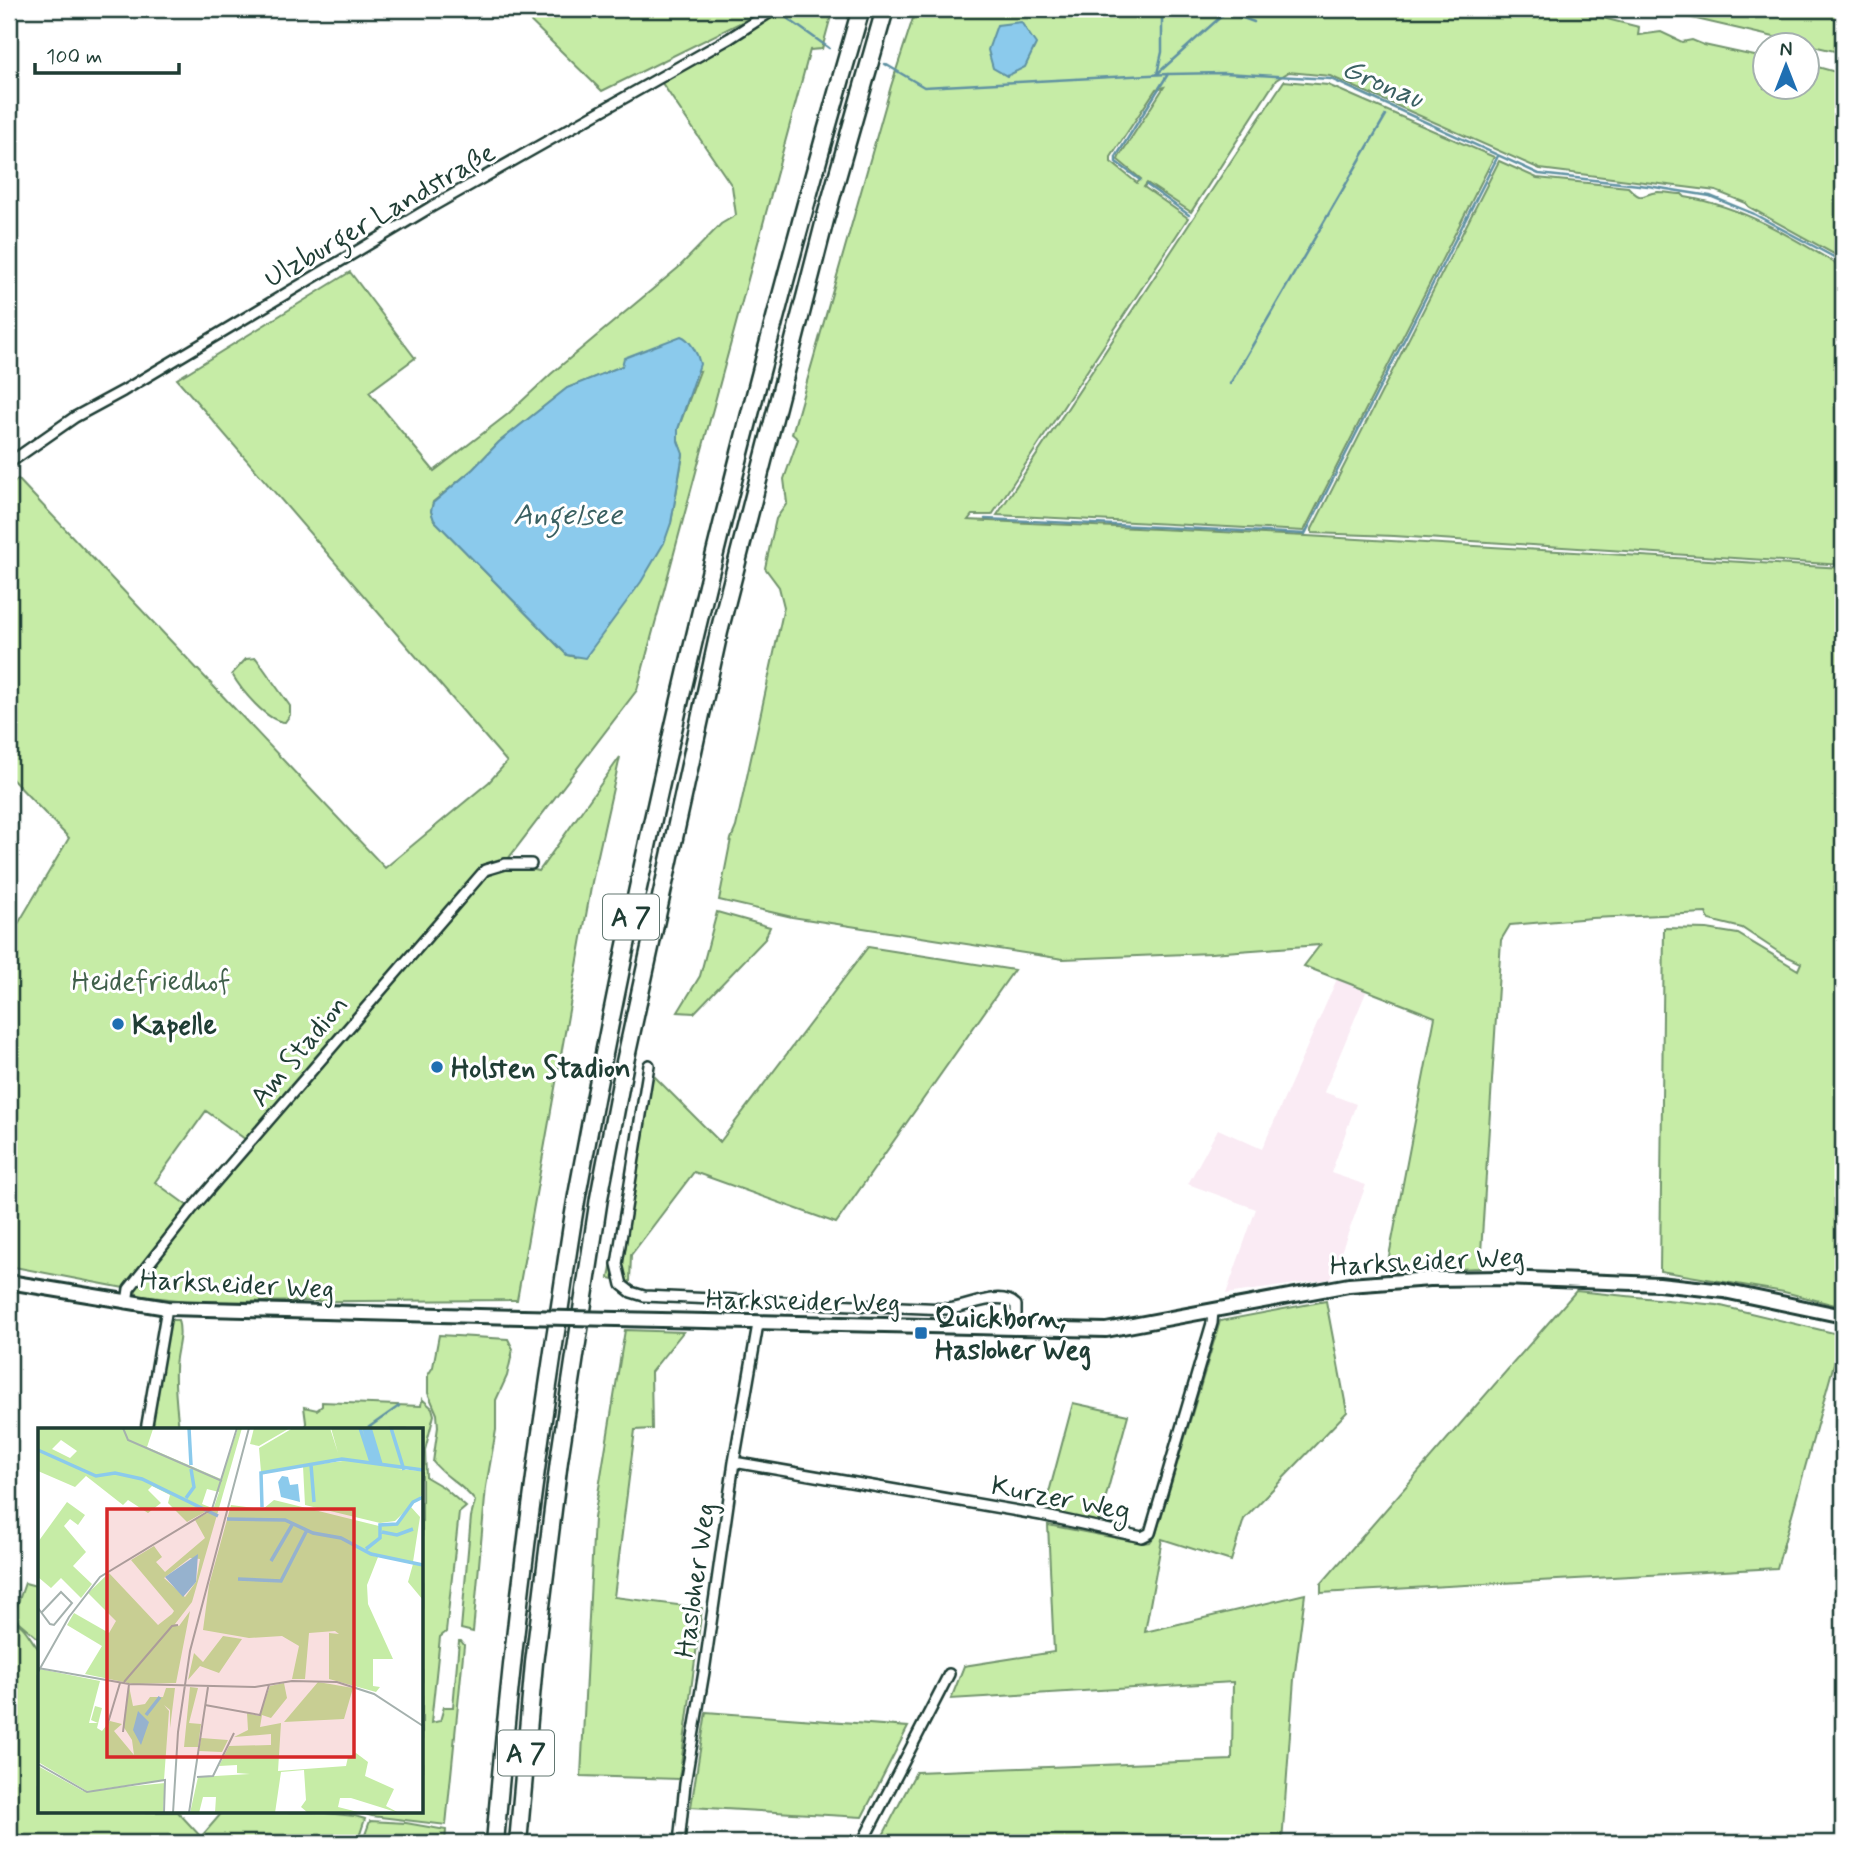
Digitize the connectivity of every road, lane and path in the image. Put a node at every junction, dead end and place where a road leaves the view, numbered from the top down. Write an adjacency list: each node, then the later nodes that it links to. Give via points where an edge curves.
1 (775, 9): 4 (street, Ulzburger Landstraße, via 75,416)
2 (861, 9): 17 (highway, A 7, via 733,480 630,923 577,1194 537,1458)
3 (885, 9): 18 (highway, A 7, via 826,216 719,632 625,1062 559,1461)
4 (9, 463)
5 (531, 864): 8 (street, Am Stadion, via 485,870 192,1209 129,1289)
6 (649, 1065): 13 (street, via 617,1264 622,1285 631,1292 947,1309 1003,1298 1016,1305)
7 (9, 1282): 8 (main road, Harksheider Weg)
8 (127, 1303): 9 (main road, Harksheider Weg)
9 (167, 1308): 12 (main road, Harksheider Weg, bridge); 14 (street)
10 (1213, 1311): 11 (main road, Harksheider Weg, via 1349,1285 1503,1278 1724,1291); 13 (main road, Harksheider Weg, via 1105,1330); 15 (street, Kurzer Weg, via 1150,1533 1142,1537)
11 (1843, 1316)
12 (758, 1324): 13 (main road, Harksheider Weg); 15 (street, Hasloher Weg)
13 (1016, 1329)
14 (146, 1428)
15 (734, 1462): 19 (street, Hasloher Weg)
16 (948, 1674): 20 (street)
17 (495, 1843)
18 (518, 1843)
19 (679, 1843)
20 (862, 1843)

